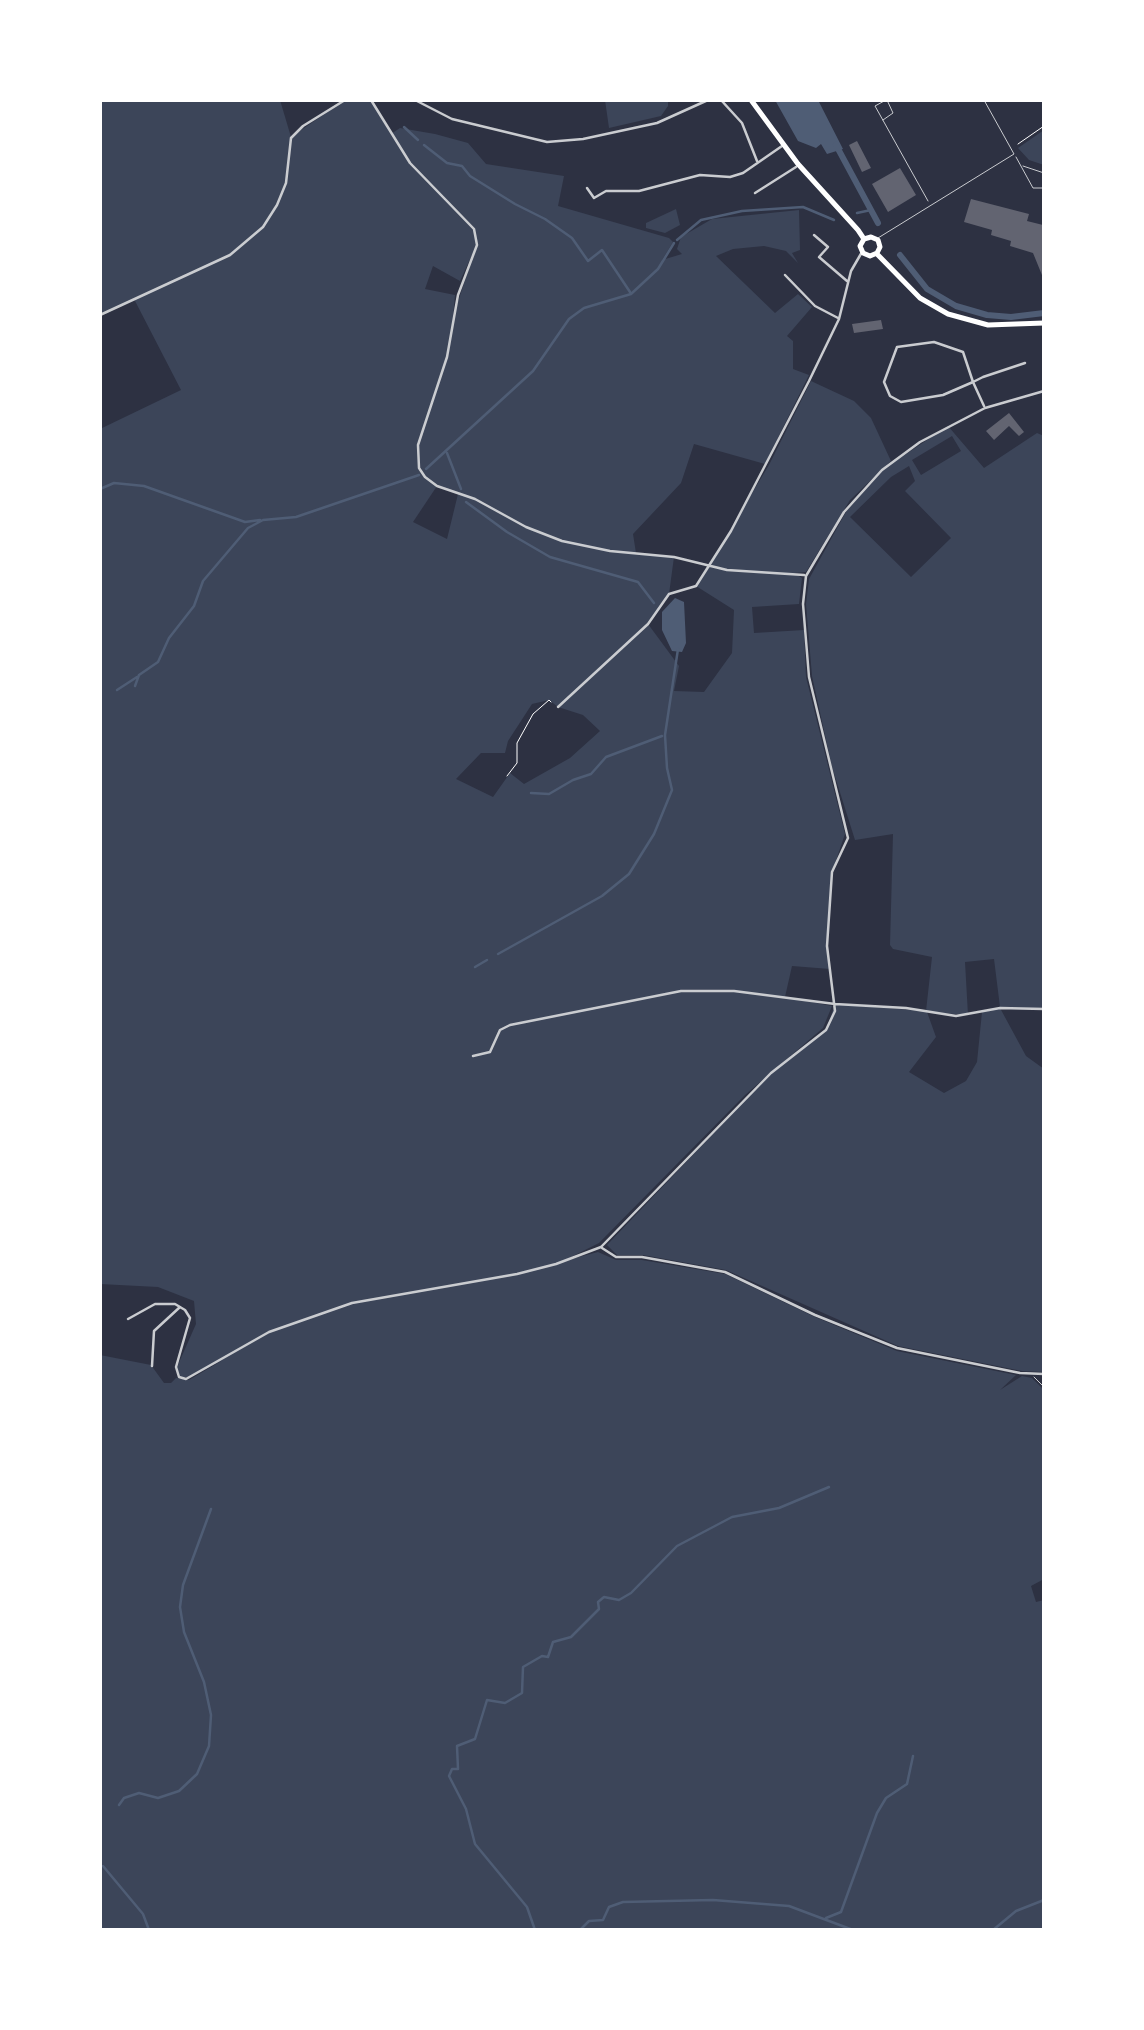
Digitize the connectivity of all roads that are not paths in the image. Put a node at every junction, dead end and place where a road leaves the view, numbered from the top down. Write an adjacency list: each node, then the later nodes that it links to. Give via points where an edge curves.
1 (346, 100): 29 (street, via 291,138 286,183 263,227 230,255)
2 (371, 100): 36 (street, via 410,164 474,229 477,245 418,445 425,477 562,541)
3 (415, 100): 4 (street, via 452,119 547,142 658,123)
4 (708, 100)
5 (721, 100): 14 (street, via 742,123)
6 (750, 100): 12 (main road)
7 (872, 100): 10 (lane)
8 (886, 100): 10 (lane); 11 (lane, via 893,113)
9 (984, 100): 13 (lane)
10 (875, 106): 11 (lane)
11 (883, 120): 21 (lane)
12 (782, 146): 14 (street); 15 (main road)
13 (1014, 154): 16 (lane); 21 (lane)
14 (758, 162): 18 (street, via 744,173 700,174 594,198)
15 (798, 164): 20 (street); 24 (main road)
16 (1020, 165): 17 (lane); 19 (lane, via 1033,188)
17 (1044, 173)
18 (587, 188)
19 (1044, 188)
20 (755, 192)
21 (930, 204): 23 (lane)
22 (814, 235): 28 (street, via 828,247 819,257)
23 (878, 238): 24 (main road); 26 (main road)
24 (864, 239): 25 (main road)
25 (862, 252): 26 (main road); 28 (street)
26 (876, 253): 31 (main road, via 920,298 948,314 988,325)
27 (785, 276): 30 (street, via 815,306)
28 (849, 282): 30 (street)
29 (100, 315)
30 (840, 319): 36 (street)
31 (1044, 323)
32 (1025, 364): 33 (street)
33 (973, 382): 33 (street, via 963,352 934,342 897,347 884,382 901,402 943,396); 35 (street)
34 (1044, 391): 35 (street)
35 (984, 408): 37 (street, via 920,442 866,486)
36 (709, 566): 37 (street); 38 (street, via 696,586 669,594 648,624)
37 (806, 576): 39 (street, via 809,677 848,838 832,872 826,946)
38 (558, 707)
39 (834, 1004): 40 (street, via 956,1016); 41 (street, via 681,991 510,1025 492,1048); 42 (street, via 826,1030 770,1073)
40 (1044, 1008)
41 (473, 1056)
42 (601, 1247): 43 (street, via 517,1274 352,1303 269,1332 182,1379 176,1367 190,1315); 46 (street, via 616,1257 725,1272 897,1348)
43 (181, 1306): 44 (street, via 155,1304); 45 (street, via 154,1332)
44 (128, 1318)
45 (152, 1366)
46 (1031, 1374): 47 (street); 48 (lane)
47 (1044, 1374)
48 (1044, 1387)

